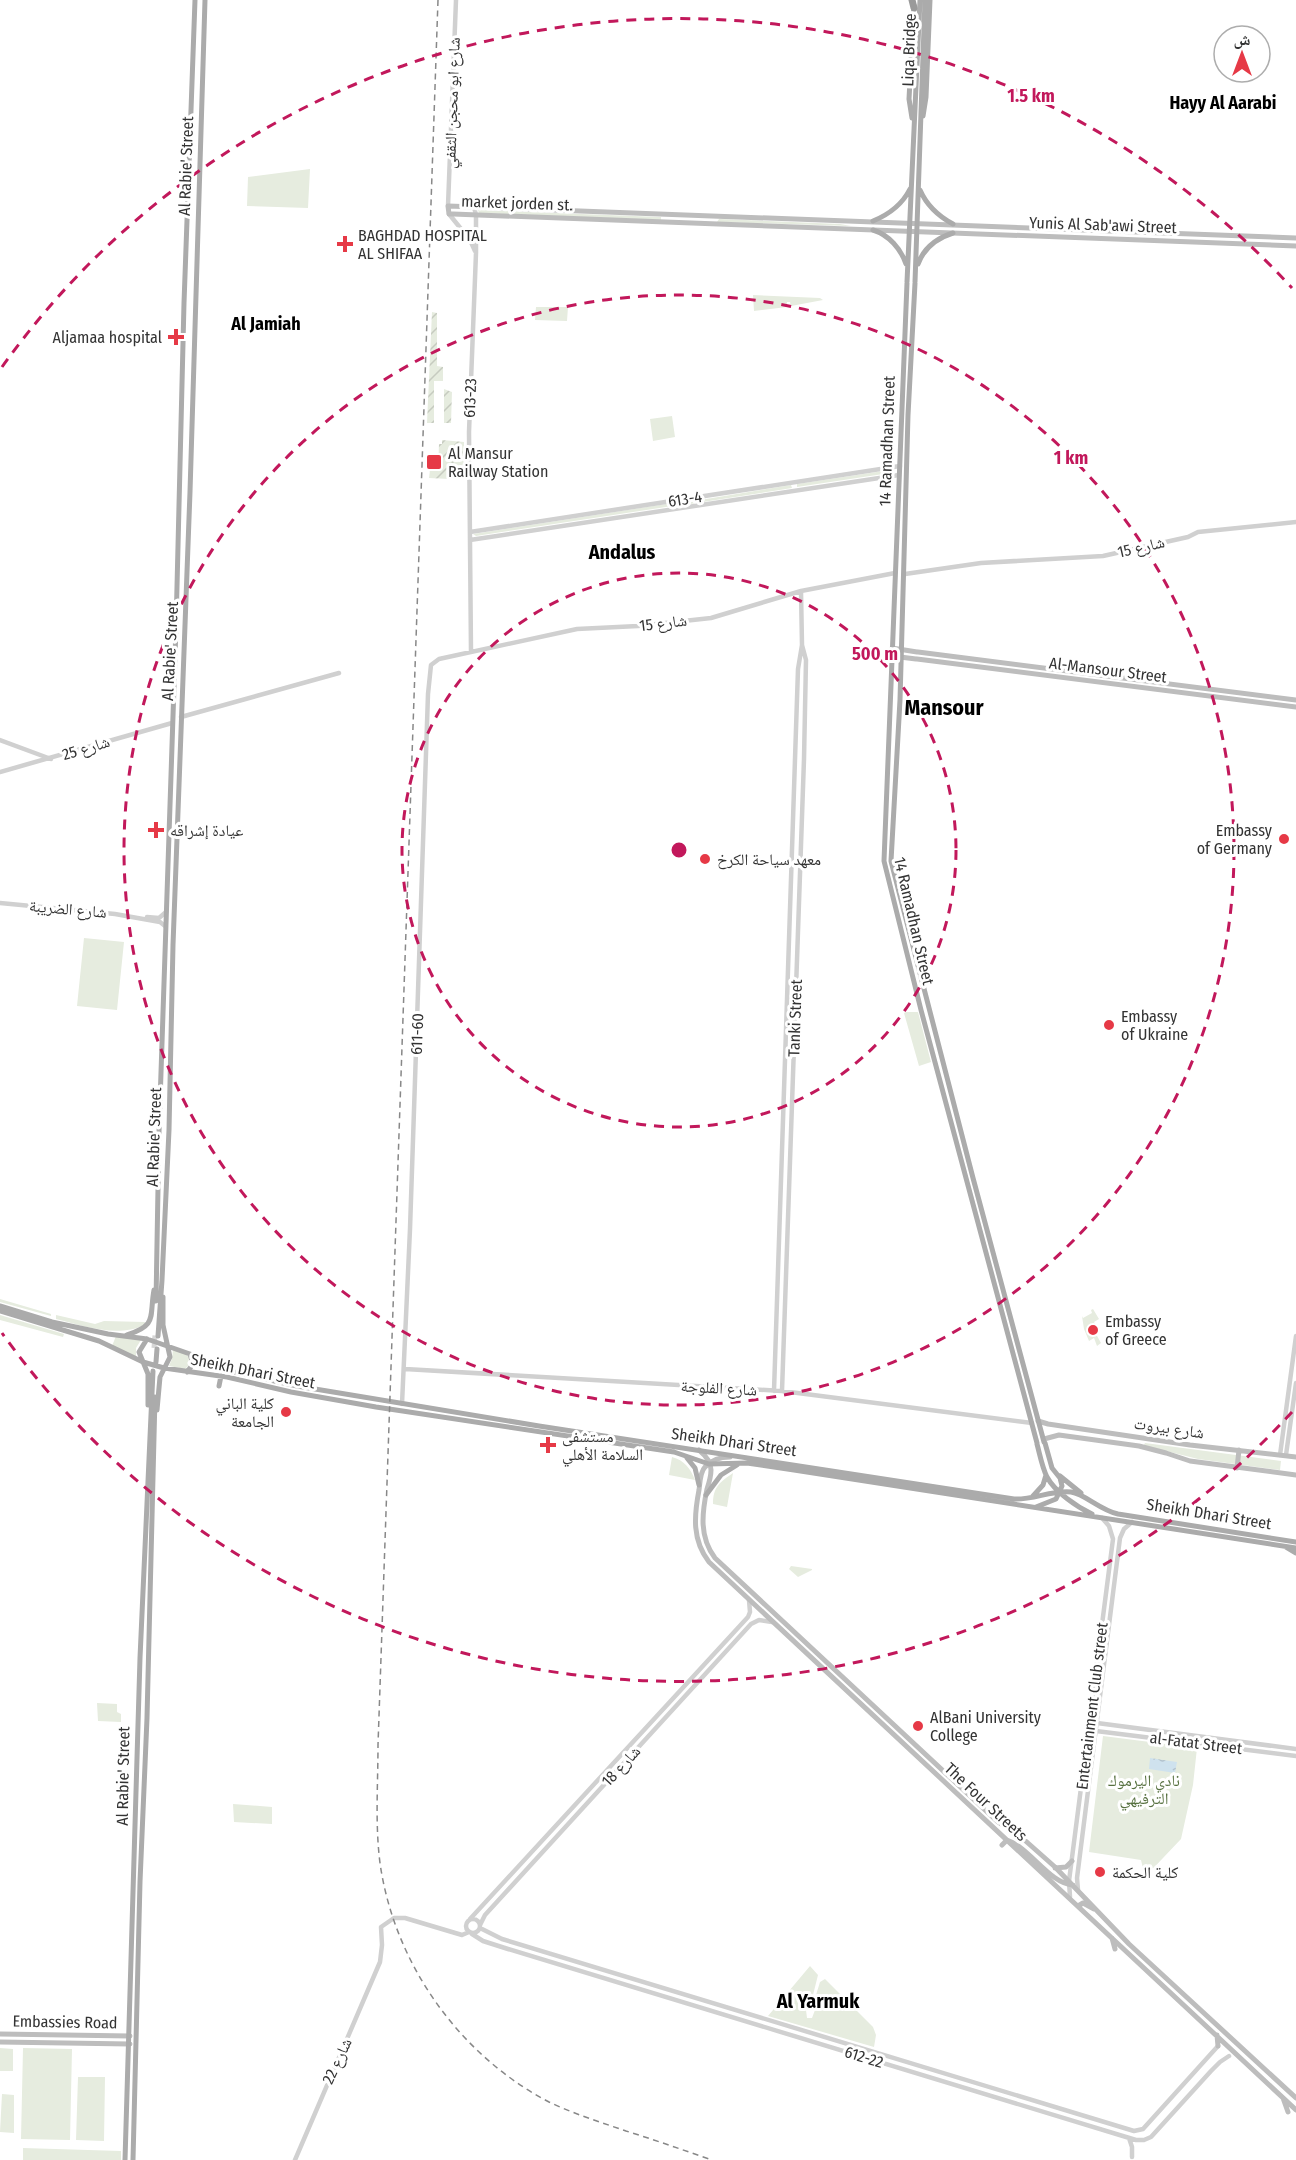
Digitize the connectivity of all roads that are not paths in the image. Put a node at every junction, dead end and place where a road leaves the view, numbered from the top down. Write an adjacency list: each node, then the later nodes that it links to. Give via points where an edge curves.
1 (195, 0): 32 (main road, Al Rabie' Street)
2 (205, 0): 33 (main road, Al Rabie' Street)
3 (456, 0): 11 (street, شارع ابو محجن الثقفي)
4 (915, 2): 6 (main road, Liqa Bridge); 7 (main road, 14 Ramadhan Street, via 909,99)
5 (929, 3): 6 (main road, Liqa Bridge); 8 (main road, 14 Ramadhan Street, via 926,97)
6 (918, 100): 7 (main road, 14 Ramadhan Street); 8 (main road, 14 Ramadhan Street)
7 (914, 122): 9 (main road, 14 Ramadhan Street)
8 (921, 124): 10 (main road, 14 Ramadhan Street)
9 (911, 188): 16 (main road, via 899,206); 17 (main road, 14 Ramadhan Street)
10 (919, 188): 18 (main road, 14 Ramadhan Street); 20 (main road, via 936,213)
11 (448, 206): 12 (main road, market jorden st.); 13 (main road, market jorden st.)
12 (474, 207): 14 (street, 613-23); 15 (main road, market jorden st.)
13 (449, 214): 14 (main road, market jorden st.); 29 (street)
14 (476, 215): 19 (main road, market jorden st.); 29 (street, 613-23)
15 (714, 216): 16 (main road, market jorden st.); 19 (main road)
16 (873, 221): 17 (main road, market jorden st.)
17 (909, 222): 18 (main road, Yunis Al Sab'awi Street); 22 (main road, 14 Ramadhan Street)
18 (917, 223): 20 (main road, Yunis Al Sab'awi Street); 23 (main road, 14 Ramadhan Street)
19 (714, 224): 21 (main road, market jorden st.)
20 (953, 224): 25 (main road, Yunis Al Sab'awi Street)
21 (873, 230): 22 (main road, market jorden st.); 30 (main road, via 899,249)
22 (909, 231): 23 (main road, Yunis Al Sab'awi Street); 30 (main road, 14 Ramadhan Street)
23 (917, 231): 24 (main road, Yunis Al Sab'awi Street); 31 (main road, 14 Ramadhan Street)
24 (953, 232): 27 (main road, Yunis Al Sab'awi Street); 31 (main road, via 930,246)
25 (1241, 236): 26 (main road, Yunis Al Sab'awi Street); 27 (main road)
26 (1296, 238)
27 (1240, 244): 28 (main road, Yunis Al Sab'awi Street)
28 (1296, 246)
29 (476, 253): 42 (street, 613-23, via 469,432)
30 (908, 268): 36 (main road, 14 Ramadhan Street)
31 (916, 268): 47 (main road, 14 Ramadhan Street)
32 (184, 321): 33 (main road); 34 (main road, Al Rabie' Street)
33 (195, 321): 35 (main road, Al Rabie' Street)
34 (183, 333): 35 (main road); 40 (main road, Al Rabie' Street)
35 (195, 333): 44 (main road, Al Rabie' Street)
36 (900, 466): 37 (main road, 14 Ramadhan Street); 38 (street, 613-4)
37 (899, 475): 39 (street, 613-4); 46 (main road, 14 Ramadhan Street)
38 (683, 500): 39 (street); 42 (street, 613-4)
39 (684, 507): 43 (street, 613-4)
40 (179, 508): 44 (main road, via 181,542); 45 (main road, Al Rabie' Street)
41 (1296, 522): 47 (street, شارع 15, via 1198,532 1103,556 984,563)
42 (470, 532): 43 (street, 613-23)
43 (470, 540): 53 (street, 613-23)
44 (188, 544): 48 (main road, Al Rabie' Street)
45 (178, 552): 48 (main road, via 184,555); 63 (main road, Al Rabie' Street)
46 (896, 573): 49 (street, شارع 15); 51 (main road, 14 Ramadhan Street)
47 (905, 574): 52 (main road, 14 Ramadhan Street)
48 (187, 589): 62 (main road, Al Rabie' Street)
49 (801, 591): 50 (street, Tanki Street); 53 (street, شارع 15, via 711,618 577,629)
50 (802, 645): 59 (street, Tanki Street); 60 (street, Tanki Street, via 806,660)
51 (892, 648): 52 (main road, Al-Mansour Street); 54 (main road, 14 Ramadhan Street)
52 (902, 649): 55 (main road, 14 Ramadhan Street); 58 (main road, Al-Mansour Street)
53 (471, 652): 56 (street, شارع 15, via 437,659)
54 (892, 656): 55 (main road, Al-Mansour Street); 114 (main road, 14 Ramadhan Street, via 884,861)
55 (901, 657): 61 (main road, Al-Mansour Street); 113 (main road, 14 Ramadhan Street, via 892,865)
56 (431, 665): 102 (street, 611-60)
57 (339, 673): 62 (street)
58 (1296, 700)
59 (797, 703): 60 (street); 75 (street, Tanki Street)
60 (805, 703): 76 (street, Tanki Street)
61 (1296, 707)
62 (181, 717): 66 (main road, Al Rabie' Street)
63 (172, 723): 65 (main road, Al Rabie' Street); 67 (street, شارع 25)
64 (0, 740): 67 (street)
65 (171, 748): 66 (main road, via 176,752); 68 (main road, Al Rabie' Street)
66 (180, 748): 69 (main road, Al Rabie' Street)
67 (51, 759): 70 (street, شارع 25)
68 (171, 764): 69 (main road, via 174,760); 72 (main road, Al Rabie' Street)
69 (179, 764): 80 (main road, Al Rabie' Street)
70 (0, 772)
71 (0, 903): 73 (street, شارع الضريبة)
72 (166, 912): 73 (street, شارع الضريبة, via 159,918); 74 (main road, Al Rabie' Street)
73 (135, 917): 74 (street, شارع الضريبة)
74 (165, 926): 79 (main road, Al Rabie' Street)
75 (791, 932): 76 (street); 77 (street, Tanki Street)
76 (798, 932): 78 (street, Tanki Street)
77 (788, 1024): 78 (street); 81 (street, Tanki Street)
78 (795, 1024): 82 (street, Tanki Street)
79 (161, 1089): 80 (main road); 85 (main road, Al Rabie' Street)
80 (170, 1089): 85 (main road, Al Rabie' Street)
81 (784, 1129): 82 (street); 83 (street, Tanki Street)
82 (791, 1129): 84 (street, Tanki Street)
83 (779, 1265): 84 (street); 109 (street, Tanki Street)
84 (787, 1265): 110 (street, Tanki Street)
85 (159, 1280): 88 (main road); 91 (main road, Al Rabie' Street); 95 (main road)
86 (0, 1306): 89 (main road)
87 (0, 1311): 94 (main road)
88 (150, 1322): 90 (main road, via 145,1329); 93 (main road)
89 (108, 1334): 90 (main road); 94 (main road, via 113,1341)
90 (127, 1335): 93 (main road)
91 (156, 1336)
92 (1296, 1336): 112 (street)
93 (147, 1340): 95 (main road); 100 (main road, via 139,1352)
94 (105, 1344): 100 (main road)
95 (168, 1346): 97 (main road, Sheikh Dhari Street); 101 (main road, via 170,1358)
96 (156, 1348): 98 (main road)
97 (190, 1354): 99 (main road, Sheikh Dhari Street); 104 (main road, via 193,1364)
98 (155, 1361)
99 (205, 1361): 105 (main road, via 202,1369); 111 (main road, Sheikh Dhari Street, via 250,1377)
100 (143, 1362): 101 (main road); 115 (main road, via 148,1374)
101 (164, 1368): 104 (main road, Sheikh Dhari Street); 115 (main road)
102 (405, 1368): 109 (street, شارع الفلوجة); 111 (street, 611-60)
103 (154, 1372): 115 (main road, Al Rabie' Street)
104 (187, 1372): 105 (main road, Sheikh Dhari Street)
105 (207, 1374): 106 (main road, Sheikh Dhari Street)
106 (221, 1376): 108 (main road); 121 (main road, Sheikh Dhari Street, via 365,1405)
107 (1296, 1383): 112 (street)
108 (219, 1386)
109 (774, 1391): 110 (street, شارع الفلوجة)
110 (782, 1391): 114 (street, شارع الفلوجة)
111 (402, 1404): 119 (main road, Sheikh Dhari Street)
112 (1290, 1406): 122 (street)
113 (1038, 1421): 116 (main road, شارع بيروت); 118 (main road, 14 Ramadhan Street)
114 (1032, 1423): 128 (main road, 14 Ramadhan Street)
115 (152, 1424): 183 (main road, Al Rabie' Street, via 139,1695); 207 (main road, Al Rabie' Street)
116 (1077, 1429): 117 (main road, via 1073,1432); 120 (main road, شارع بيروت)
117 (1075, 1437): 118 (main road, شارع بيروت, via 1054,1435); 127 (main road, شارع بيروت, via 1139,1446 1190,1461)
118 (1044, 1441): 129 (main road, 14 Ramadhan Street)
119 (699, 1450): 123 (main road, Sheikh Dhari Street); 126 (main road)
120 (1239, 1450): 122 (main road, شارع بيروت); 127 (main road)
121 (683, 1455): 126 (main road, Sheikh Dhari Street); 131 (main road, via 695,1468)
122 (1283, 1455): 124 (main road, شارع بيروت)
123 (735, 1457): 126 (main road, via 717,1458); 134 (main road, Sheikh Dhari Street, via 1014,1499)
124 (1296, 1457)
125 (741, 1463): 126 (main road, Sheikh Dhari Street); 133 (main road, via 721,1475); 136 (main road, Sheikh Dhari Street)
126 (709, 1464): 131 (main road, The Four Streets); 133 (main road, The Four Streets)
127 (1238, 1468): 130 (main road, شارع بيروت)
128 (1046, 1475): 132 (main road, 14 Ramadhan Street); 134 (main road, via 1041,1489)
129 (1058, 1475): 132 (main road, 14 Ramadhan Street); 135 (main road)
130 (1296, 1475)
131 (699, 1485): 143 (main road, The Four Streets, via 695,1522 699,1546 709,1562)
132 (1061, 1492): 134 (main road, Sheikh Dhari Street); 135 (main road, Sheikh Dhari Street); 136 (main road, via 1054,1500); 137 (main road, 14 Ramadhan Street)
133 (706, 1495): 149 (main road, The Four Streets, via 703,1529 705,1542 715,1558)
134 (1032, 1497)
135 (1084, 1497): 139 (main road, Sheikh Dhari Street, via 1118,1514)
136 (1034, 1508): 137 (main road, Sheikh Dhari Street)
137 (1102, 1518): 138 (main road, Sheikh Dhari Street); 145 (street, Entertainment Club street, via 1113,1539)
138 (1132, 1522): 140 (main road, Sheikh Dhari Street); 146 (street, Entertainment Club street, via 1120,1538)
139 (1296, 1542)
140 (1284, 1546): 141 (main road, Sheikh Dhari Street); 142 (main road)
141 (1296, 1548)
142 (1296, 1553)
143 (749, 1600): 144 (main road, The Four Streets); 147 (street, شارع 18, via 748,1617)
144 (772, 1622): 148 (street, شارع 18, via 753,1622); 151 (main road, The Four Streets)
145 (1101, 1633): 146 (street); 163 (street, Entertainment Club street)
146 (1108, 1635): 150 (street, Entertainment Club street)
147 (662, 1712): 148 (street); 157 (street, شارع 18)
148 (667, 1716): 158 (street, شارع 18)
149 (889, 1720): 151 (main road); 165 (main road, The Four Streets, via 998,1822)
150 (1099, 1724): 152 (street, Entertainment Club street); 153 (street, al-Fatat Street)
151 (884, 1726): 161 (main road, The Four Streets, via 974,1814)
152 (1098, 1731): 154 (street, al-Fatat Street); 168 (street, Entertainment Club street)
153 (1167, 1732): 154 (street); 155 (street, al-Fatat Street)
154 (1166, 1739): 156 (street, al-Fatat Street)
155 (1296, 1749)
156 (1296, 1756)
157 (592, 1788): 158 (street); 159 (street, شارع 18)
158 (597, 1792): 160 (street, شارع 18)
159 (553, 1830): 160 (street); 164 (street, شارع 18)
160 (558, 1835): 166 (street, شارع 18)
161 (1007, 1840): 162 (main road); 167 (main road); 169 (main road, The Four Streets)
162 (1002, 1845)
163 (1072, 1861): 165 (main road, via 1063,1868); 168 (street, Entertainment Club street)
164 (519, 1867): 166 (street); 172 (street, شارع 18)
165 (1055, 1868): 167 (main road, The Four Streets)
166 (524, 1872): 173 (street, شارع 18, via 485,1915)
167 (1062, 1878): 168 (main road, The Four Streets)
168 (1073, 1885): 169 (street, Entertainment Club street); 171 (main road, The Four Streets)
169 (1070, 1898): 170 (main road, The Four Streets)
170 (1078, 1906): 171 (main road, via 1083,1903); 175 (main road, The Four Streets)
171 (1096, 1909): 191 (main road, The Four Streets)
172 (470, 1919): 173 (street); 174 (street, via 465,1923)
173 (480, 1927): 174 (street, via 477,1933); 178 (street, 612-22, via 502,1939)
174 (470, 1933): 177 (street, 612-22, via 462,1935 394,1918 381,1928); 179 (street, 612-22, via 500,1946)
175 (1112, 1937): 176 (main road); 181 (main road, The Four Streets)
176 (1115, 1949)
177 (380, 1962): 208 (street, شارع 22)
178 (777, 2023): 179 (street); 193 (street, 612-22)
179 (775, 2030): 196 (street, 612-22)
180 (0, 2034): 182 (main road, Embassies Road)
181 (1217, 2034): 187 (main road); 189 (main road, The Four Streets)
182 (100, 2036): 183 (main road, Embassies Road); 185 (main road)
183 (130, 2036): 186 (main road, Al Rabie' Street)
184 (0, 2042): 185 (main road, Embassies Road)
185 (100, 2044): 186 (main road, Embassies Road)
186 (130, 2044): 206 (main road, Al Rabie' Street)
187 (1218, 2046): 201 (street, 612-22)
188 (1249, 2046): 191 (main road)
189 (1238, 2055): 190 (main road); 194 (main road, The Four Streets)
190 (1229, 2056): 203 (street)
191 (1252, 2057): 192 (main road, The Four Streets)
192 (1266, 2070): 194 (main road); 195 (main road, The Four Streets)
193 (937, 2072): 196 (street); 201 (street, 612-22, via 1134,2132 1143,2129)
194 (1259, 2074): 197 (main road, The Four Streets)
195 (1273, 2077): 197 (main road); 199 (main road, The Four Streets)
196 (935, 2079): 204 (street, 612-22)
197 (1268, 2082): 198 (main road, The Four Streets)
198 (1282, 2097): 200 (main road, The Four Streets); 202 (main road)
199 (1296, 2098)
200 (1296, 2109)
201 (1161, 2110): 203 (street)
202 (1288, 2112)
203 (1168, 2118): 204 (street, via 1151,2137)
204 (1129, 2138): 205 (street)
205 (1132, 2157)
206 (125, 2160)
207 (133, 2160)
208 (295, 2160)

